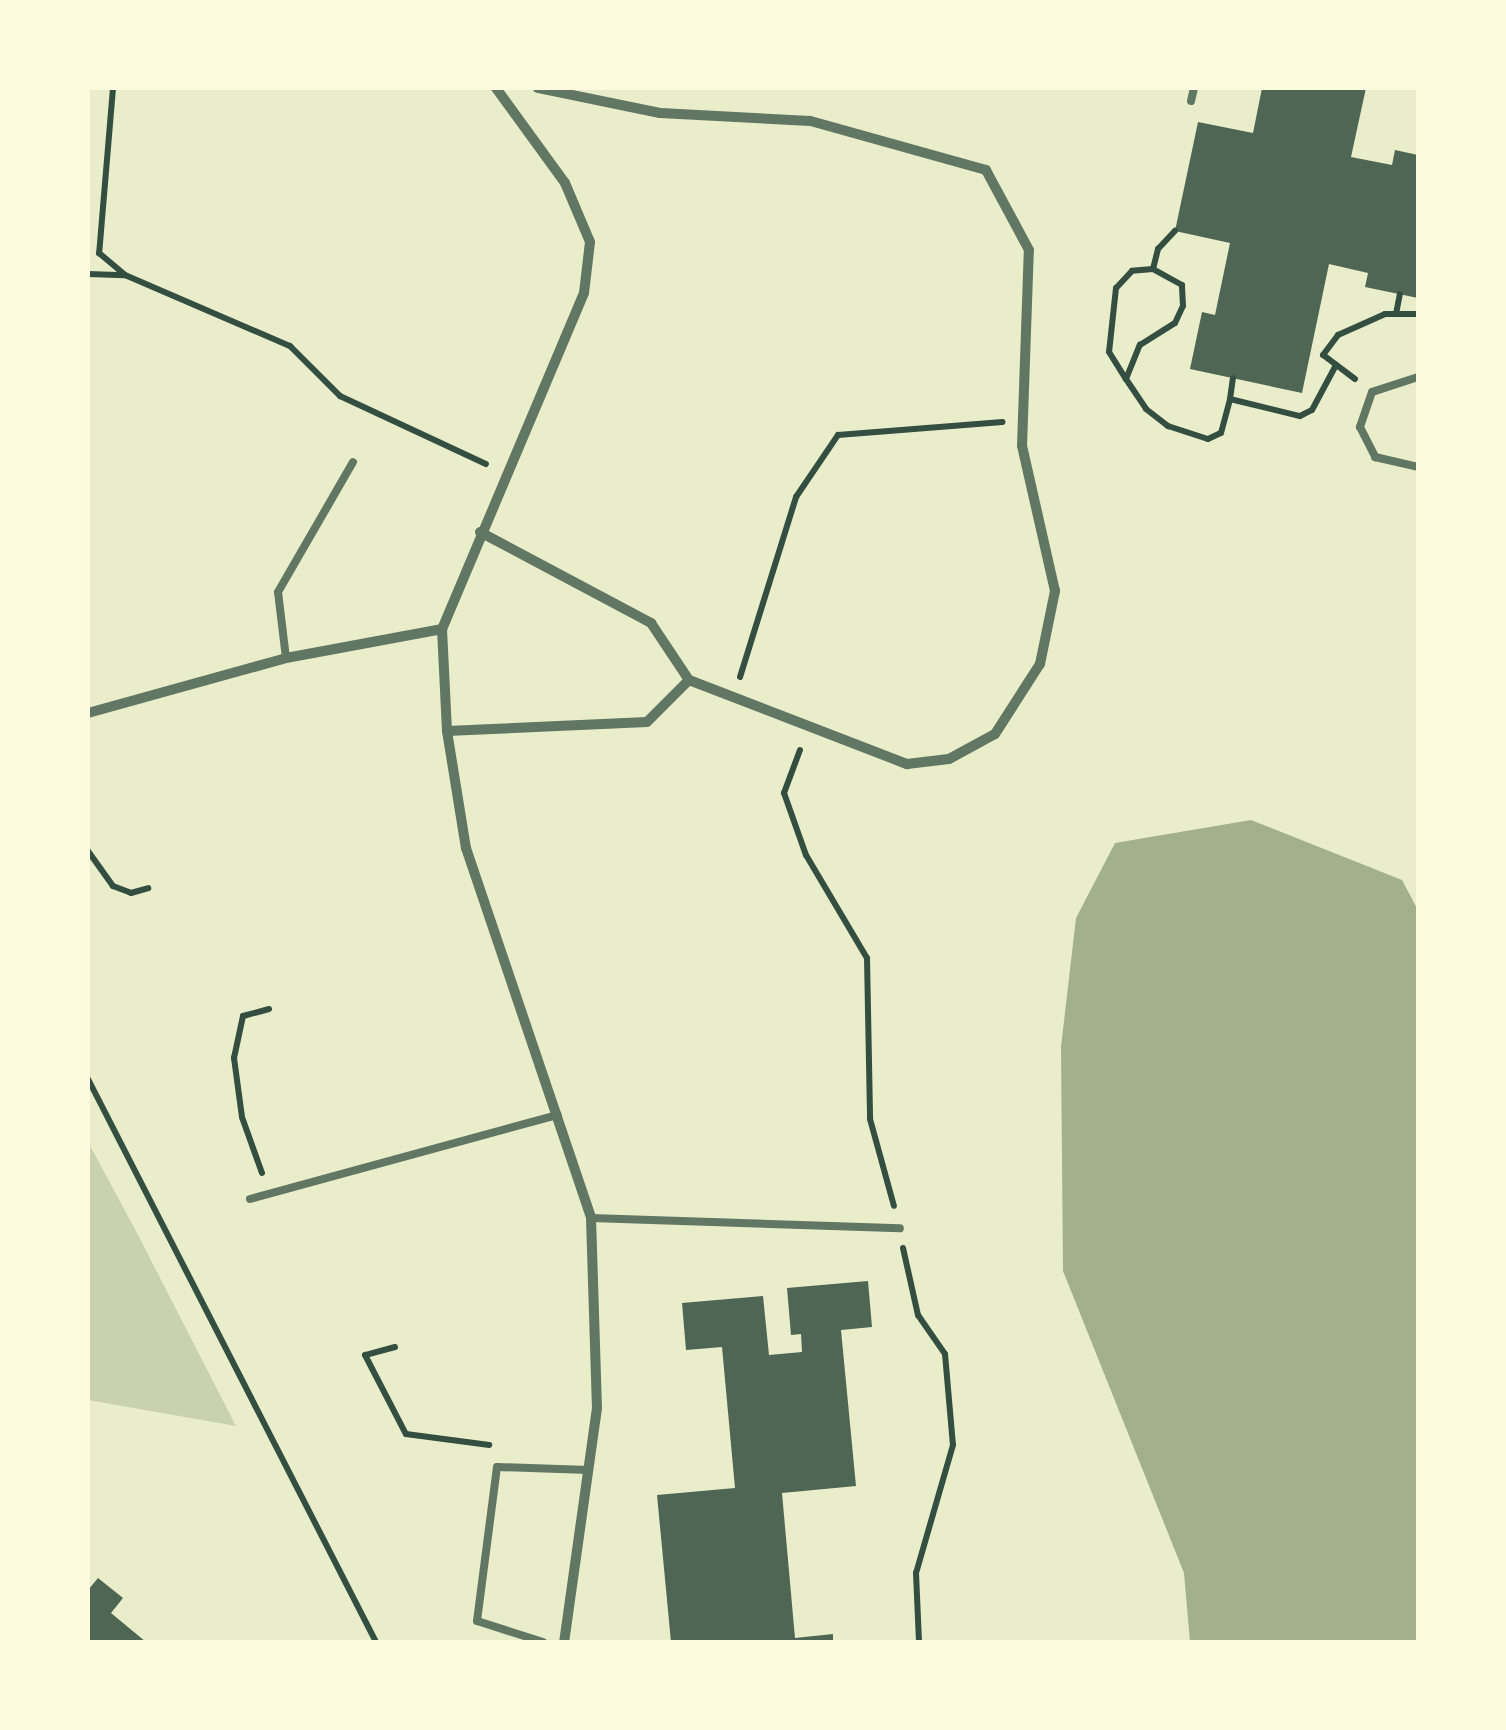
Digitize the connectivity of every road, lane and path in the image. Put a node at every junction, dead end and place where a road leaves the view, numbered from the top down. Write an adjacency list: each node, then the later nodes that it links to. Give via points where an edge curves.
1 (113, 88): 9 (path, via 99,253)
2 (496, 88): 22 (street, via 565,183 590,242 584,294)
3 (538, 88): 19 (street, via 660,113 810,121 986,170 1029,250)
4 (1194, 88): 5 (lane)
5 (1191, 101)
6 (1175, 231): 7 (path, via 1158,249)
7 (1153, 269): 16 (path, via 1132,271 1116,288 1109,352); 16 (path, via 1182,286 1184,306 1175,324 1140,344)
8 (88, 274): 9 (path)
9 (125, 275): 22 (path, via 290,346 340,396)
10 (1400, 294): 11 (path)
11 (1396, 314): 12 (path); 13 (path, via 1338,335 1322,355)
12 (1418, 314)
13 (1336, 365): 17 (path); 18 (path, via 1312,410 1300,416)
14 (1418, 377): 17 (lane)
15 (1234, 378): 18 (path)
16 (1126, 379): 18 (path, via 1146,409 1168,426 1208,439 1221,433)
17 (1372, 392): 21 (lane, via 1362,408 1365,443 1376,457)
18 (1230, 399)
19 (1023, 421): 27 (path, via 838,436 796,496); 29 (street, via 1022,446 1055,590 1040,664 995,734 950,759 907,764)
20 (353, 462): 25 (lane, via 278,592)
21 (1418, 467)
22 (505, 472): 23 (street)
23 (480, 532): 24 (street); 26 (street, via 652,624)
24 (442, 629): 25 (street); 30 (street)
25 (286, 658): 28 (street)
26 (689, 680): 27 (street); 30 (street, via 647,722)
27 (734, 697): 29 (street)
28 (88, 713)
29 (809, 725): 39 (path, via 784,793 806,855 867,958 870,1119)
30 (447, 731): 35 (street, via 466,848)
31 (88, 850): 32 (path, via 114,886 131,893)
32 (148, 888)
33 (269, 1009): 36 (path, via 243,1016 234,1058 242,1117)
34 (88, 1079): 43 (path)
35 (558, 1114): 36 (lane); 38 (street)
36 (269, 1193): 37 (lane)
37 (250, 1199)
38 (591, 1218): 39 (lane); 42 (street, via 599,1342)
39 (900, 1228): 46 (path, via 918,1316 944,1354 953,1446 916,1573)
40 (395, 1347): 41 (path, via 365,1355 406,1434)
41 (500, 1446)
42 (590, 1470): 44 (lane, via 497,1467 477,1620); 45 (street)
43 (376, 1642)
44 (543, 1642)
45 (564, 1642)
46 (919, 1642)

